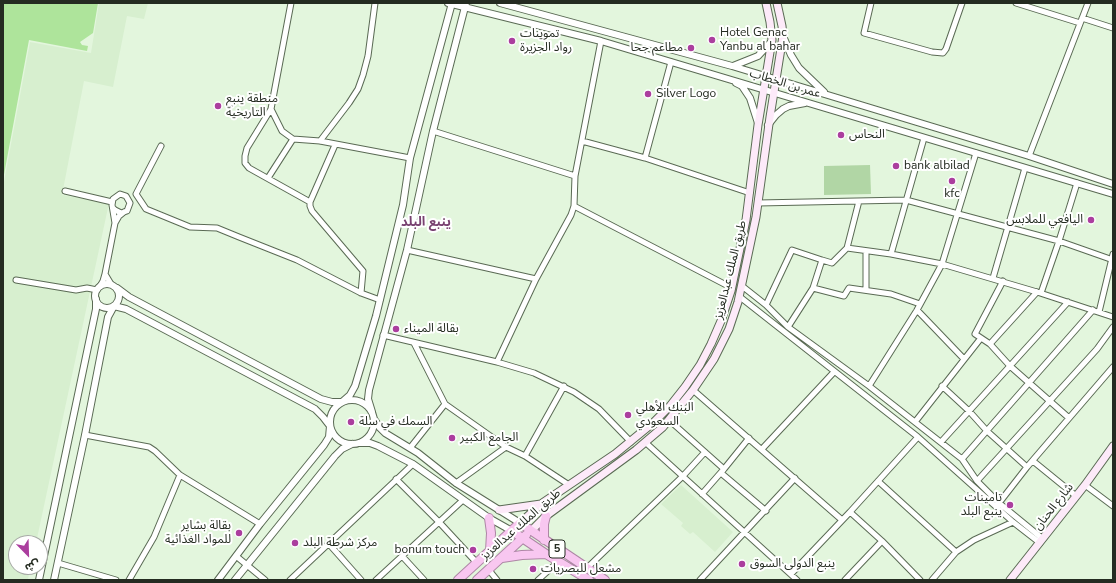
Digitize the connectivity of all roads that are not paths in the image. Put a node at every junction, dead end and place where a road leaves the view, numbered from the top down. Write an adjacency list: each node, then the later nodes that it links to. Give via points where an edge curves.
1 (291, 3): 26 (street)
2 (375, 3): 32 (street, via 368,56 358,89)
3 (451, 3): 11 (street, عمر بن الخطاب); 38 (street)
4 (500, 3): 18 (street, عمر بن الخطاب)
5 (766, 3): 15 (main road, طريق الملك عبدالعزيز)
6 (777, 3): 14 (main road, طريق الملك عبدالعزيز)
7 (871, 3): 8 (street, via 864,33 943,53)
8 (962, 3)
9 (1016, 3): 12 (street)
10 (1088, 3): 12 (street)
11 (465, 5): 16 (street, عمر بن الخطاب); 29 (street)
12 (1081, 21): 13 (street); 37 (street)
13 (1113, 28)
14 (783, 36): 20 (main road, طريق الملك عبدالعزيز); 24 (street, via 799,68)
15 (772, 40): 18 (street, via 758,56); 19 (main road, طريق الملك عبدالعزيز)
16 (601, 41): 17 (street, عمر بن الخطاب); 33 (street)
17 (671, 62): 21 (street, عمر بن الخطاب); 39 (street)
18 (732, 66): 19 (street, عمر بن الخطاب)
19 (766, 76): 20 (street, عمر بن الخطاب); 22 (main road, طريق الملك عبدالعزيز)
20 (776, 79): 23 (main road, طريق الملك عبدالعزيز); 24 (street, عمر بن الخطاب)
21 (731, 80): 22 (street, عمر بن الخطاب); 27 (street, via 742,86 750,98)
22 (764, 90): 23 (street, عمر بن الخطاب); 27 (main road, طريق الملك عبدالعزيز)
23 (774, 92): 25 (street, عمر بن الخطاب); 28 (main road, طريق الملك عبدالعزيز)
24 (827, 94): 37 (street, عمر بن الخطاب)
25 (807, 103): 28 (street, via 789,106 776,115); 30 (street, عمر بن الخطاب)
26 (271, 109): 31 (street, via 282,131); 42 (street, via 247,148 245,156 245,163 249,168)
27 (758, 125): 46 (main road, طريق الملك عبدالعزيز)
28 (768, 125): 52 (main road, طريق الملك عبدالعزيز)
29 (433, 131): 41 (street); 61 (street)
30 (924, 138): 36 (street, عمر بن الخطاب); 48 (street)
31 (293, 139): 32 (street); 42 (street)
32 (320, 141): 34 (street)
33 (582, 141): 39 (street); 41 (street)
34 (336, 145): 38 (street); 51 (street)
35 (161, 146): 80 (street, via 136,194 146,209 190,227 217,228 297,260)
36 (976, 153): 40 (street, عمر بن الخطاب); 56 (street)
37 (1029, 156): 44 (street, عمر بن الخطاب)
38 (410, 158): 84 (street, via 403,205)
39 (644, 158): 46 (street)
40 (1025, 168): 43 (street, عمر بن الخطاب); 58 (street)
41 (575, 176): 53 (street)
42 (268, 178): 51 (street)
43 (1077, 183): 47 (street, عمر بن الخطاب); 59 (street)
44 (1113, 184)
45 (65, 192): 50 (street)
46 (750, 193): 77 (main road, طريق الملك عبدالعزيز)
47 (1113, 194)
48 (906, 200): 49 (street); 56 (street); 63 (street)
49 (859, 201): 52 (street); 60 (street)
50 (112, 202): 54 (street); 55 (street, via 118,195 128,198 130,206)
51 (310, 202): 80 (street, via 312,211 363,271)
52 (758, 203): 74 (main road, طريق الملك عبدالعزيز)
53 (574, 206): 70 (street); 77 (street)
54 (113, 208): 55 (street, via 118,212); 57 (street)
55 (124, 212): 57 (street)
56 (957, 214): 58 (street); 67 (street)
57 (115, 223): 68 (street)
58 (1007, 228): 59 (street); 69 (street)
59 (1059, 242): 66 (street); 81 (street)
60 (847, 248): 62 (street); 65 (street, via 832,263)
61 (407, 250): 70 (street); 94 (street)
62 (866, 251): 63 (street); 79 (street)
63 (891, 254): 67 (street)
64 (1113, 254): 66 (street)
65 (822, 260): 78 (street); 87 (street, via 792,250)
66 (1112, 260): 90 (street)
67 (942, 264): 69 (street); 86 (street)
68 (105, 274): 73 (street); 75 (street)
69 (993, 278): 72 (street)
70 (536, 279): 99 (street)
71 (16, 280): 75 (street, via 76,290)
72 (1003, 281): 81 (street); 95 (street, via 975,334)
73 (111, 284): 75 (street, via 103,284); 76 (street)
74 (742, 286): 82 (main road, طريق الملك عبدالعزيز); 87 (street)
75 (98, 288): 83 (street)
76 (118, 288): 88 (street, via 120,296); 109 (street, via 321,399)
77 (732, 288): 122 (main road, طريق الملك عبدالعزيز, via 721,321 700,365 670,406)
78 (813, 288): 79 (street, via 844,296 849,288); 92 (street)
79 (866, 290): 86 (street, via 891,294)
80 (362, 292): 84 (street)
81 (1039, 292): 85 (street); 97 (street)
82 (740, 297): 102 (street); 107 (main road, طريق الملك عبدالعزيز, via 729,329 714,359)
83 (96, 299): 88 (street, via 102,307); 185 (street)
84 (380, 300): 109 (street, via 355,386 350,396)
85 (1068, 302): 90 (street); 100 (street)
86 (920, 304): 89 (street)
87 (766, 305): 92 (street)
88 (114, 306): 117 (street, via 126,309 315,409); 119 (street, via 108,317)
89 (917, 310): 98 (street); 105 (street)
90 (1096, 311): 91 (street); 103 (street)
91 (1113, 317)
92 (788, 327): 105 (street)
93 (1113, 327): 108 (street, via 1097,350)
94 (383, 335): 96 (street); 112 (street, via 369,390 368,399)
95 (981, 338): 97 (street); 98 (street)
96 (414, 343): 99 (street); 110 (street)
97 (990, 344): 100 (street)
98 (964, 359): 106 (street)
99 (497, 362): 104 (street, via 534,373)
100 (1010, 366): 103 (street); 111 (street)
101 (1113, 367): 113 (street)
102 (834, 372): 120 (street); 131 (street)
103 (1029, 383): 108 (street); 118 (street)
104 (564, 386): 122 (street, via 599,409); 133 (street)
105 (869, 386): 116 (street)
106 (942, 386): 111 (street); 116 (street)
107 (693, 390): 115 (main road, طريق الملك عبدالعزيز); 121 (street)
108 (1049, 401): 113 (street); 130 (street)
109 (342, 402): 112 (street, via 356,399 368,406); 117 (street, via 332,412)
110 (445, 404): 128 (street); 129 (street)
111 (969, 411): 118 (street); 124 (street)
112 (372, 412): 114 (street)
113 (1069, 418): 135 (street)
114 (374, 419): 125 (street, via 371,433); 129 (street, via 385,433)
115 (669, 420): 123 (main road, طريق الملك عبدالعزيز); 132 (street)
116 (914, 422): 124 (street)
117 (330, 426): 126 (street, via 338,439); 163 (street, via 329,437 324,445)
118 (987, 431): 130 (street); 134 (street)
119 (85, 435): 139 (street, via 149,447); 180 (street)
120 (918, 437): 143 (street); 161 (street)
121 (749, 438): 131 (street); 138 (street)
122 (631, 442): 146 (main road, طريق الملك عبدالعزيز)
123 (645, 442): 140 (street); 157 (main road, طريق الملك عبدالعزيز)
124 (941, 442): 134 (street)
125 (360, 443): 126 (street); 136 (street, via 378,446)
126 (352, 444): 181 (street, via 335,456)
127 (1113, 446): 147 (main road, شارع الحنان)
128 (506, 447): 133 (street); 145 (street)
129 (410, 448): 145 (street)
130 (1006, 448): 137 (street); 144 (street)
131 (762, 449): 141 (street)
132 (705, 452): 138 (street); 140 (street)
133 (525, 456): 146 (street)
134 (962, 459): 144 (street)
135 (1034, 461): 137 (street); 149 (street)
136 (413, 464): 142 (street); 150 (street)
137 (1027, 467): 151 (street)
138 (723, 471): 148 (street); 155 (street)
139 (180, 475): 163 (street); 188 (street, via 154,536)
140 (683, 476): 148 (street); 182 (street)
141 (795, 478): 155 (street); 159 (street)
142 (396, 479): 160 (street); 171 (street)
143 (878, 481): 156 (street); 173 (street)
144 (977, 481): 151 (street)
145 (456, 482): 154 (street)
146 (569, 485): 152 (main road, طريق الملك عبدالعزيز)
147 (1085, 486): 149 (main road, شارع الحنان); 153 (street)
148 (702, 494): 166 (street)
149 (1076, 496): 170 (main road, شارع الحنان)
150 (463, 500): 158 (street); 160 (street)
151 (999, 502): 170 (street)
152 (541, 504): 154 (main road); 162 (main road, طريق الملك عبدالعزيز)
153 (1113, 506)
154 (499, 510): 162 (street)
155 (766, 511): 166 (street)
156 (850, 512): 159 (street); 169 (street)
157 (546, 516): 165 (main road, طريق الملك عبدالعزيز); 168 (highway)
158 (489, 518): 164 (street); 172 (highway)
159 (842, 520): 184 (street)
160 (439, 522): 176 (street); 178 (street)
161 (1012, 522): 170 (street); 173 (street, via 974,540)
162 (520, 523): 164 (highway, طريق الملك عبدالعزيز); 165 (highway, 5)
163 (260, 524): 175 (street)
164 (512, 531): 167 (highway, 5); 172 (highway, طريق الملك عبدالعزيز)
165 (531, 531): 167 (highway, طريق الملك عبدالعزيز); 168 (highway, 5)
166 (745, 533): 184 (street); 202 (street)
167 (522, 538): 174 (highway, 5); 177 (highway, طريق الملك عبدالعزيز)
168 (544, 540): 182 (highway, 5)
169 (882, 541): 204 (street); 205 (street)
170 (1041, 541): 207 (main road, شارع الحنان)
171 (329, 544): 192 (street); 193 (street)
172 (490, 551): 178 (highway, طريق الملك عبدالعزيز)
173 (956, 552): 206 (street)
174 (546, 554): 177 (highway); 179 (highway, 5)
175 (236, 556): 181 (street); 189 (street)
176 (402, 556): 194 (street); 195 (street)
177 (501, 558): 183 (highway, طريق الملك عبدالعزيز)
178 (477, 562): 196 (highway, طريق الملك عبدالعزيز)
179 (558, 562): 199 (street); 200 (highway, 5)
180 (58, 563): 186 (street); 187 (street)
181 (246, 564): 190 (street); 191 (street)
182 (587, 568): 201 (highway, 5)
183 (488, 569): 197 (highway, طريق الملك عبدالعزيز); 198 (street)
184 (791, 574): 203 (street)
185 (39, 580)
186 (55, 580)
187 (116, 580)
188 (129, 580)
189 (218, 580)
190 (235, 580)
191 (265, 580)
192 (290, 580)
193 (361, 580)
194 (376, 580)
195 (424, 580)
196 (458, 580)
197 (476, 580)
198 (497, 580)
199 (538, 580)
200 (589, 580)
201 (605, 580)
202 (700, 580)
203 (797, 580)
204 (845, 580)
205 (920, 580)
206 (932, 580)
207 (1010, 580)

